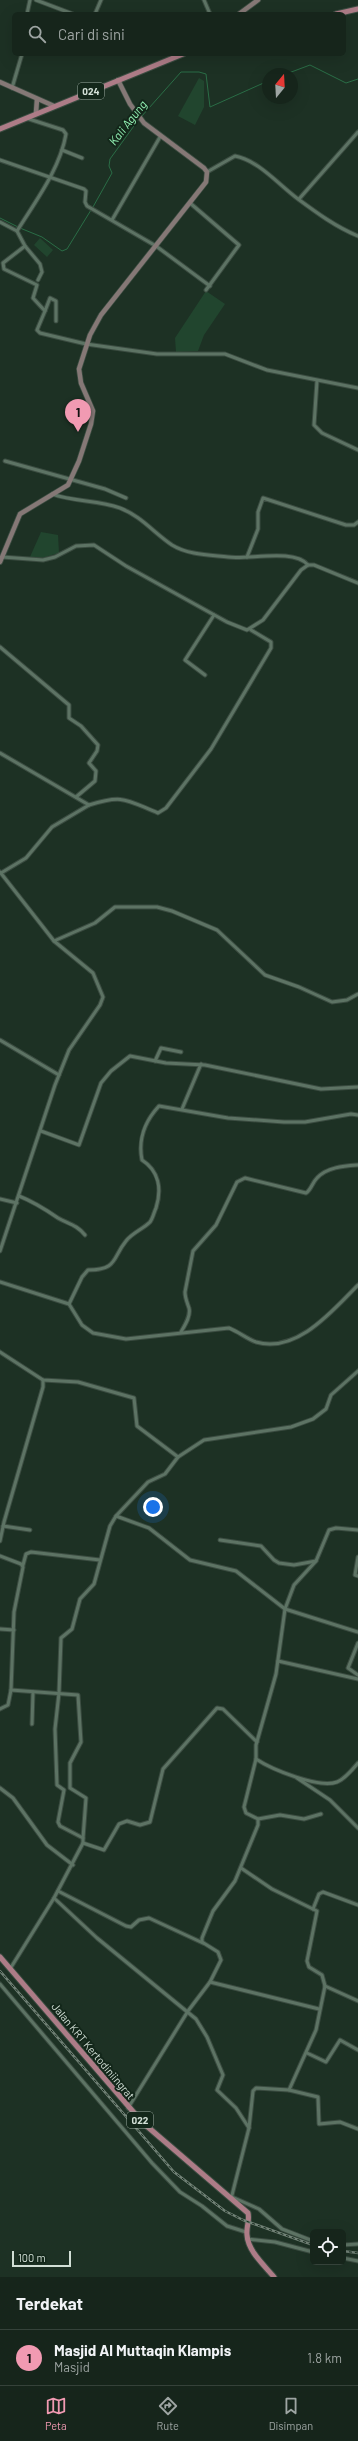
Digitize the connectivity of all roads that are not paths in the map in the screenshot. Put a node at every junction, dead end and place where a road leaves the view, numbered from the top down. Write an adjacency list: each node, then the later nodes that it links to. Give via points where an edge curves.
1 (30, 0): 7 (street)
2 (36, 0): 8 (street)
3 (101, 0): 9 (street)
4 (204, 0): 10 (street)
5 (258, 0): 11 (street)
6 (358, 9): 12 (main road)
7 (27, 12)
8 (68, 12)
9 (97, 12)
10 (209, 12)
11 (241, 12)
12 (345, 12)
13 (21, 56): 17 (street)
14 (178, 56): 15 (main road, 024)
15 (118, 80): 19 (main road, 024); 24 (street, via 140,118)
16 (0, 82): 17 (street)
17 (12, 88): 18 (street)
18 (37, 99): 19 (street); 20 (street)
19 (54, 106): 20 (main road, 024)
20 (36, 113): 21 (main road, 024)
21 (26, 118): 22 (main road, 024); 25 (street, via 66,132)
22 (0, 129)
23 (358, 132): 30 (street)
24 (160, 137): 28 (street, via 196,160); 32 (street)
25 (62, 150): 26 (street); 29 (street)
26 (82, 158)
27 (0, 160): 29 (street)
28 (207, 172): 30 (street, via 235,156 241,157); 31 (street, via 204,185)
29 (49, 177): 32 (street, via 84,189 87,194 85,204); 34 (street)
30 (299, 199): 35 (street, via 341,228)
31 (190, 203): 37 (street); 39 (street, via 239,245)
32 (112, 220): 37 (street)
33 (0, 222): 34 (street)
34 (17, 231): 36 (street)
35 (358, 236)
36 (25, 246): 38 (street, via 42,268); 41 (street, via 3,263 3,266 7,272 37,285 33,298)
37 (156, 246): 39 (street); 43 (street, via 101,315)
38 (38, 280)
39 (210, 286): 40 (street)
40 (206, 290)
41 (45, 311): 42 (street, via 49,300 53,298 57,303); 43 (street, via 38,332)
42 (56, 321)
43 (86, 344): 44 (street, via 157,354 225,354 267,370); 48 (street, via 79,369 81,383 93,411 85,443)
44 (317, 381): 45 (street); 46 (street, via 314,425 322,433)
45 (358, 388)
46 (358, 450)
47 (5, 461): 48 (street)
48 (71, 480): 49 (street); 50 (street, via 105,489)
49 (50, 494): 52 (street, via 73,501 120,508 143,521 180,549 232,558); 53 (street, via 20,514)
50 (126, 498)
51 (358, 522): 52 (street, via 354,525 346,524 263,498 258,512 258,529)
52 (247, 557): 54 (street, via 276,556 302,560)
53 (1, 559): 56 (street, via 43,560 76,546 94,545 126,566)
54 (308, 565): 55 (street, via 314,565); 57 (street, via 301,570 263,620)
55 (358, 583)
56 (214, 615): 57 (street, via 242,630); 59 (street, via 185,660)
57 (251, 630): 62 (street, via 269,639 270,648 211,749 166,808 158,813 130,799 112,798)
58 (0, 647): 61 (street, via 69,705 70,718 82,726 98,745 89,763 96,771 95,781)
59 (205, 675)
60 (0, 753): 61 (street)
61 (76, 797): 62 (street)
62 (89, 805): 63 (street, via 52,827 26,858)
63 (0, 873): 64 (street)
64 (54, 941): 65 (street, via 95,923 115,907 157,907 216,930 265,975 332,1002 347,1000); 70 (street, via 93,973 103,997 69,1050)
65 (358, 994)
66 (0, 1040): 70 (street)
67 (181, 1052): 68 (street, via 160,1048)
68 (155, 1061): 69 (street); 74 (street, via 130,1056 107,1074 100,1085 79,1145)
69 (201, 1064): 71 (street, via 321,1089); 72 (street)
70 (59, 1075): 74 (street)
71 (358, 1087)
72 (182, 1109): 73 (street, via 228,1118 284,1122); 83 (street, via 159,1106 141,1135 139,1146 142,1160 150,1165 158,1176 160,1196 151,1221 126,1241 116,1260 101,1270 88,1270)
73 (358, 1115)
74 (41, 1131): 76 (street)
75 (358, 1165): 84 (street, via 326,1171 318,1176 306,1194 245,1178 237,1182 216,1225 193,1251 185,1292 189,1313)
76 (19, 1196): 78 (street); 79 (street, via 76,1225)
77 (0, 1199): 78 (street)
78 (17, 1203): 80 (street)
79 (85, 1235)
80 (0, 1251)
81 (0, 1282): 83 (street)
82 (358, 1285): 84 (street, via 342,1302 299,1337 271,1344 255,1342 229,1328)
83 (69, 1304): 84 (street, via 82,1325 93,1333 126,1339)
84 (181, 1332)
85 (0, 1352): 87 (street)
86 (358, 1371): 88 (street, via 331,1395 326,1409 313,1419 291,1427 204,1440)
87 (43, 1380): 88 (street, via 78,1382 134,1398 137,1426); 90 (street)
88 (178, 1457): 89 (street, via 165,1474 148,1482)
89 (116, 1516): 97 (street, via 110,1526); 101 (street, via 149,1528 190,1560 236,1571)
90 (3, 1526): 91 (street); 94 (street)
91 (30, 1530)
92 (358, 1530): 98 (street, via 332,1528)
93 (220, 1540): 98 (street, via 261,1546 279,1563 294,1565)
94 (0, 1541)
95 (0, 1556): 99 (street)
96 (358, 1557): 100 (street, via 355,1575)
97 (100, 1560): 99 (street, via 29,1552); 111 (street, via 94,1584 80,1599 72,1629 61,1638)
98 (316, 1561): 101 (street, via 294,1585)
99 (23, 1565): 103 (street)
100 (358, 1576)
101 (285, 1610): 104 (street); 106 (street)
102 (0, 1629): 103 (street)
103 (14, 1630): 109 (street)
104 (358, 1632)
105 (358, 1643): 107 (street, via 348,1668)
106 (278, 1661): 108 (street); 114 (street)
107 (358, 1675)
108 (358, 1679)
109 (11, 1690): 110 (street); 112 (street, via 8,1705)
110 (33, 1692): 111 (street); 113 (street)
111 (59, 1693): 122 (street, via 55,1729 57,1784 64,1791 58,1822 60,1826); 122 (street, via 78,1695 81,1742 70,1764 70,1788 86,1798)
112 (0, 1708)
113 (32, 1724)
114 (257, 1742): 115 (street); 123 (street, via 223,1709 217,1708 163,1769 150,1822 140,1825 127,1821 119,1824 104,1850)
115 (256, 1759): 117 (street, via 270,1768); 120 (street, via 244,1807 246,1812)
116 (358, 1764): 117 (street, via 334,1783)
117 (293, 1776): 121 (street, via 330,1800)
118 (0, 1788): 124 (street, via 13,1798 47,1845)
119 (320, 1814): 120 (street, via 304,1819 280,1816)
120 (258, 1819): 125 (street)
121 (358, 1828)
122 (83, 1838): 123 (street)
123 (83, 1843): 124 (street)
124 (73, 1865): 126 (street)
125 (241, 1868): 129 (street, via 291,1900); 130 (street, via 213,1911 202,1938)
126 (58, 1891): 127 (street); 130 (street, via 126,1926 131,1927 139,1920 149,1918)
127 (54, 1898): 132 (street); 138 (street, via 97,1938)
128 (358, 1906): 129 (street, via 323,1892 319,1894)
129 (313, 1909): 135 (street, via 317,1911 318,1917 307,1962 309,1967 322,1975)
130 (205, 1944): 133 (street, via 220,1957)
131 (0, 1957): 132 (main road, Jalan KRT Kertodiniingrat / 022)
132 (10, 1969): 144 (main road, Jalan KRT Kertodiniingrat / 022)
133 (210, 1982): 137 (street); 138 (street)
134 (0, 1984): 148 (street, via 152,2163 180,2192 226,2226)
135 (325, 1986): 136 (street); 137 (street)
136 (358, 2001)
137 (319, 2009): 140 (street, via 316,2030)
138 (188, 2011): 144 (street); 145 (street, via 201,2026 218,2062 223,2077 218,2090 236,2108)
139 (358, 2050): 140 (street, via 340,2040 326,2062)
140 (307, 2053): 141 (street)
141 (289, 2090): 143 (street); 145 (street, via 254,2089)
142 (319, 2091): 143 (street)
143 (318, 2097): 146 (street, via 319,2124 340,2122)
144 (128, 2108): 147 (main road, Jalan KRT Kertodiniingrat / 022, via 152,2132)
145 (249, 2128): 147 (street)
146 (358, 2128)
147 (231, 2198): 148 (main road, Jalan KRT Kertodiniingrat / 022, via 248,2213); 150 (street, via 259,2209 282,2229)
148 (246, 2232): 149 (main road, Jalan KRT Kertodiniingrat / 022)
149 (247, 2239): 153 (street, via 275,2242); 156 (main road, Jalan KRT Kertodiniingrat / 022, via 256,2256)
150 (310, 2240)
151 (358, 2244): 152 (street)
152 (346, 2245)
153 (310, 2251)
154 (346, 2259): 155 (street)
155 (358, 2261)
156 (274, 2277)

